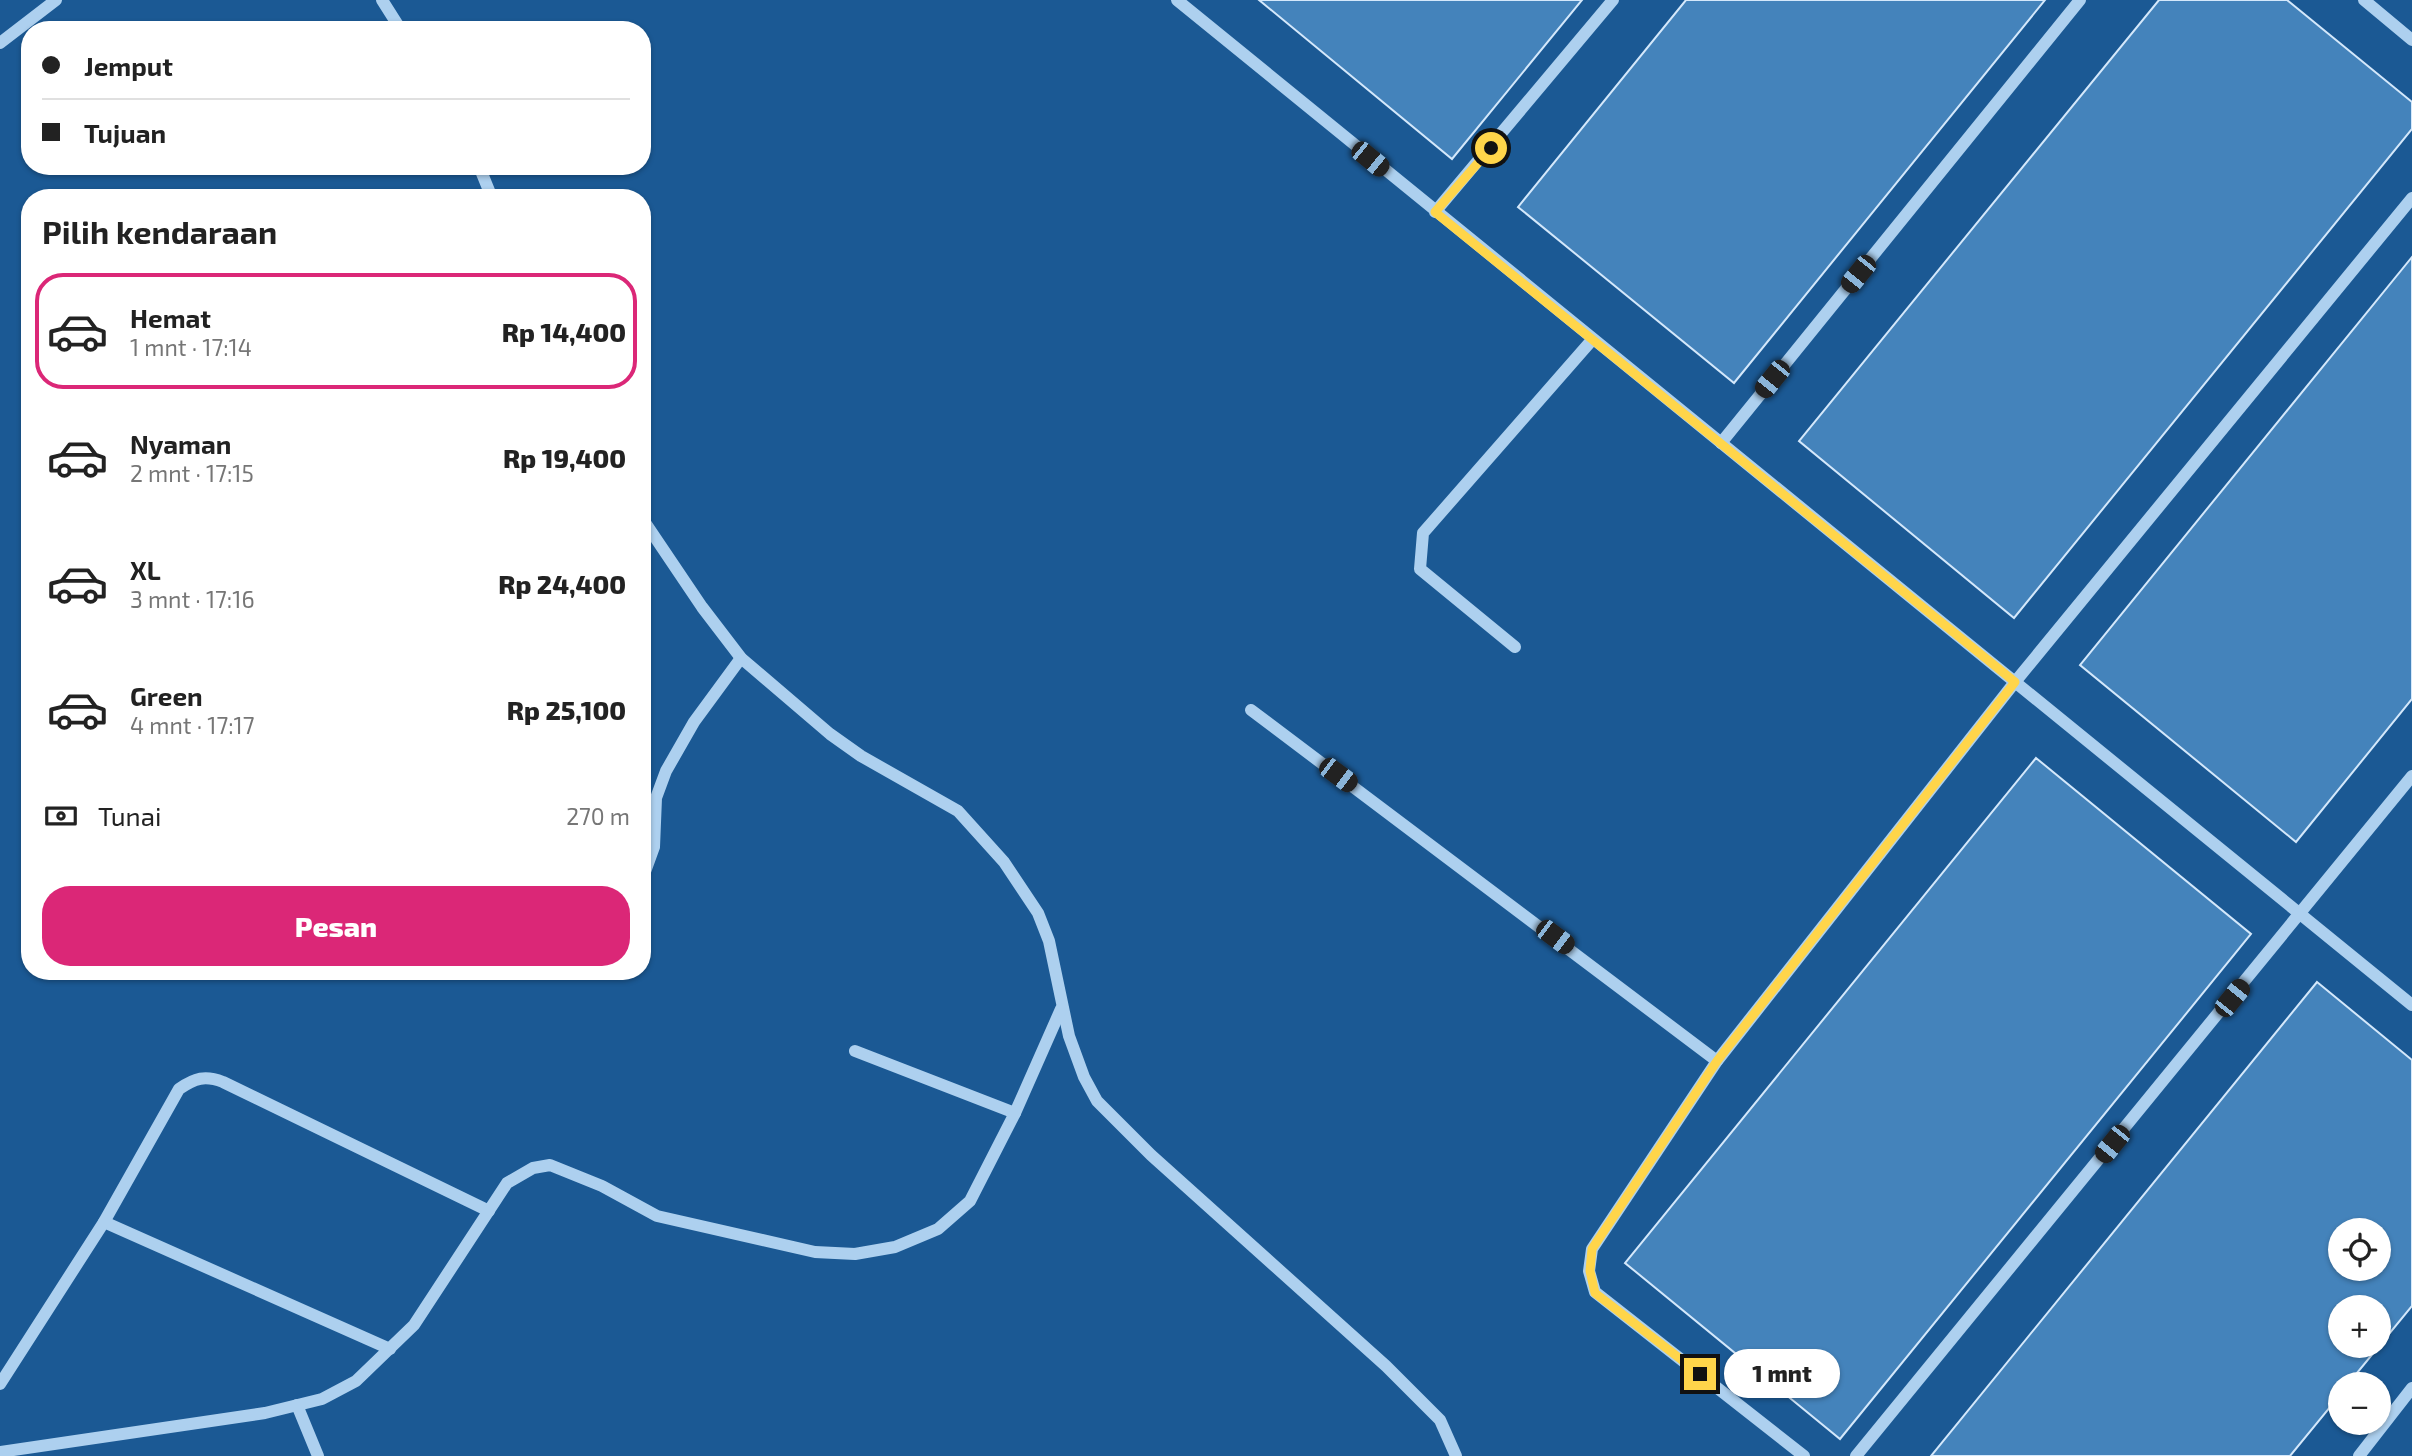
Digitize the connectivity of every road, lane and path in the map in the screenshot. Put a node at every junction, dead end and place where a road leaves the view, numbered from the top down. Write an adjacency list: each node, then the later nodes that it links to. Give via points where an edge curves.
1 (29, 0): 8 (street)
2 (56, 0): 8 (street)
3 (382, 0): 10 (street)
4 (1177, 0): 15 (street)
5 (1613, 0): 15 (street)
6 (2080, 0): 17 (street)
7 (2364, 0): 12 (street)
8 (40, 9): 9 (street)
9 (26, 21)
10 (395, 21)
11 (21, 25): 13 (street)
12 (2412, 40)
13 (0, 43)
14 (2412, 198): 21 (street)
15 (1435, 212): 16 (street)
16 (1592, 340): 17 (street); 19 (street, via 1423,533 1420,569)
17 (1721, 443): 21 (street)
18 (651, 531): 20 (street)
19 (1515, 647)
20 (741, 658): 24 (street, via 694,722 666,771 656,798); 27 (street, via 830,734 896,778 947,804 980,834 1038,913 1052,952)
21 (2015, 682): 25 (street); 29 (street)
22 (1251, 710): 29 (street)
23 (2412, 776): 25 (street)
24 (651, 854)
25 (2301, 915): 26 (street); 41 (street)
26 (2412, 1005)
27 (1061, 1009): 30 (street); 39 (street, via 1097,1101 1386,1366 1440,1420)
28 (855, 1051): 30 (street)
29 (1717, 1061): 40 (street, via 1592,1249 1590,1271 1595,1293)
30 (1015, 1113): 31 (street, via 970,1201 938,1229 895,1247 855,1254 815,1252 657,1216 550,1165 533,1168 507,1183)
31 (489, 1211): 32 (street, via 209,1077 193,1079 179,1089); 33 (street, via 414,1325)
32 (104, 1222): 33 (street); 34 (street)
33 (390, 1349): 36 (street, via 356,1381 322,1399)
34 (0, 1384)
35 (2412, 1388): 42 (street)
36 (297, 1405): 37 (street); 38 (street)
37 (0, 1452)
38 (318, 1456)
39 (1457, 1456)
40 (1804, 1456)
41 (1856, 1456)
42 (2359, 1456)

